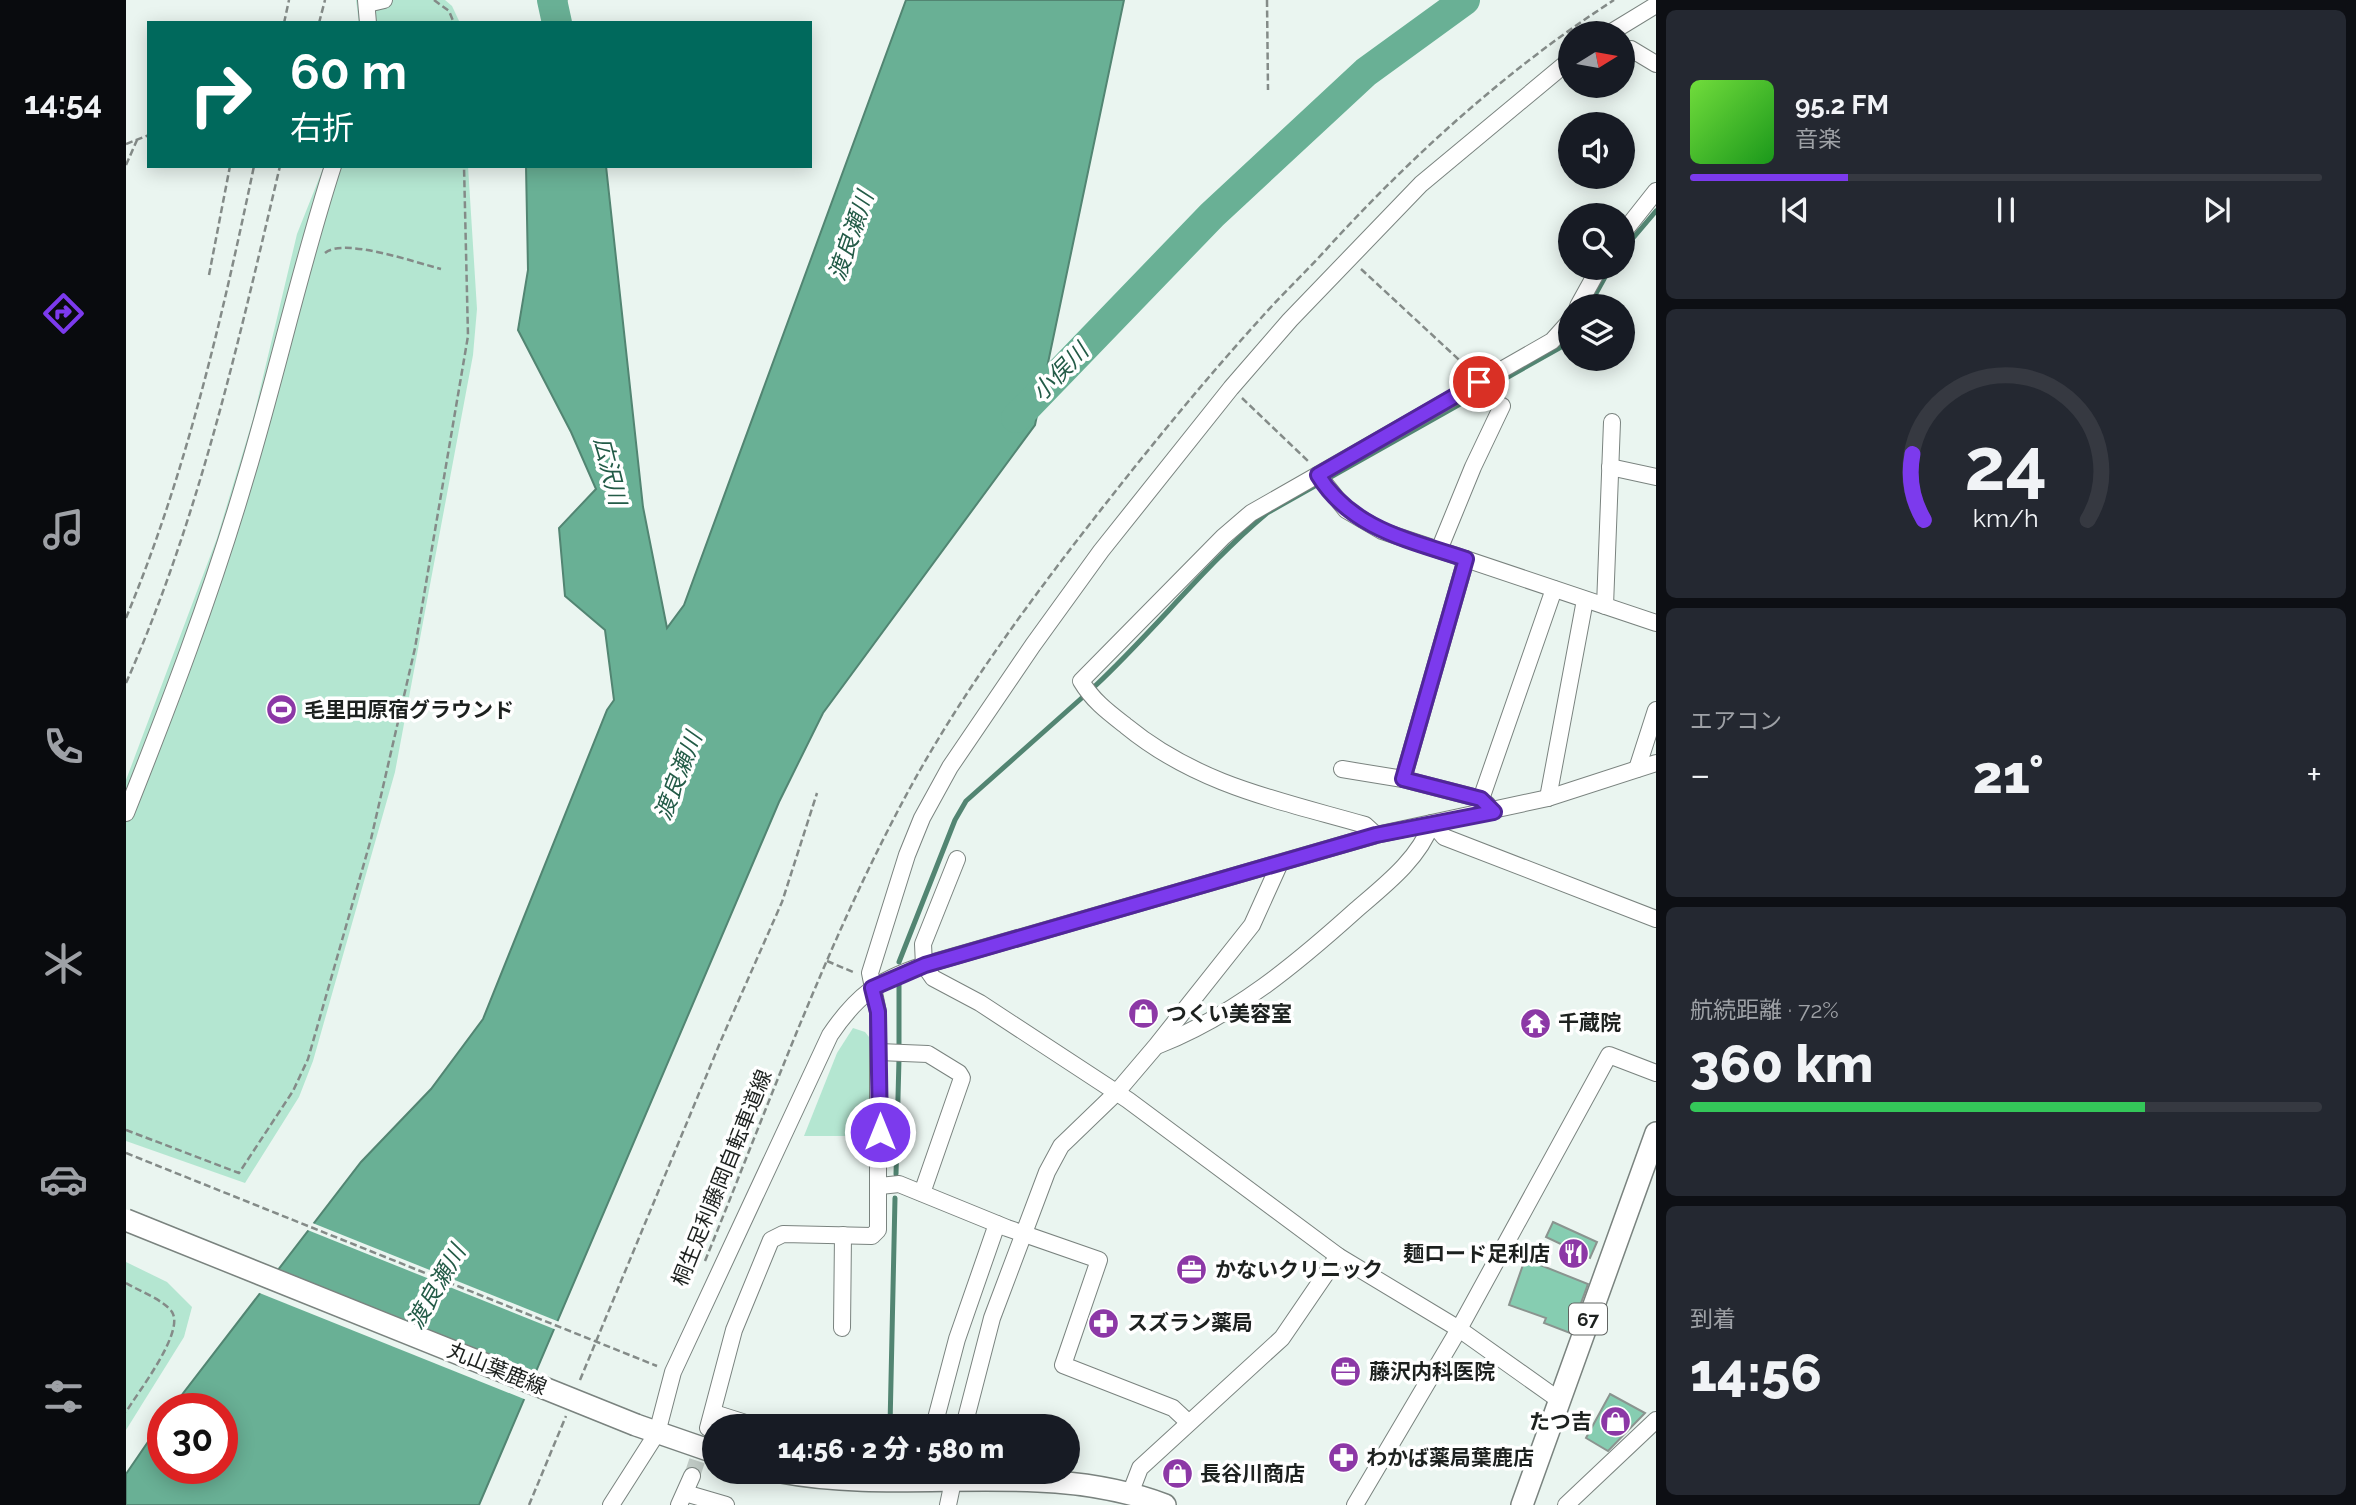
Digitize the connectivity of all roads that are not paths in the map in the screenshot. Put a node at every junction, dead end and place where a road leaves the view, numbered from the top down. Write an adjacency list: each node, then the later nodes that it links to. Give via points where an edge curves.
1 (384, 0): 2 (street)
2 (366, 2): 4 (street)
3 (1656, 5): 5 (street)
4 (368, 21)
5 (1630, 21)
6 (1635, 51): 7 (street)
7 (1656, 64)
8 (1558, 70): 39 (street, via 1421,184 1290,320 1101,551 976,726 922,818 877,948 870,973)
9 (332, 168): 32 (street, via 244,484)
10 (1656, 191): 11 (street)
11 (1635, 218)
12 (1558, 334): 17 (street)
13 (1502, 405): 18 (street)
14 (1612, 422): 15 (street)
15 (1610, 467): 16 (street); 22 (street)
16 (1656, 477)
17 (1322, 481): 18 (street, via 1346,510 1382,531); 34 (street, via 1251,513 1082,681 1099,705 1151,747 1212,780 1365,825)
18 (1439, 550): 19 (street)
19 (1466, 559): 20 (street); 28 (street)
20 (1554, 589): 21 (street); 30 (street)
21 (1585, 600): 22 (street); 29 (street)
22 (1605, 606): 23 (street)
23 (1656, 623)
24 (1656, 710): 27 (street)
25 (1656, 763): 27 (street)
26 (1342, 769): 28 (street)
27 (1637, 769): 29 (street)
28 (1403, 779): 30 (street)
29 (1548, 798): 31 (street)
30 (1481, 799): 31 (street)
31 (1494, 812): 33 (street)
32 (126, 813)
33 (1433, 823): 34 (street); 37 (street, via 1444,837); 40 (street, via 1415,855 1390,880 1268,986 1191,1032)
34 (1376, 835): 36 (street)
35 (957, 859): 38 (street, via 923,944)
36 (1280, 863): 38 (street); 40 (street, via 1252,925)
37 (1656, 919)
38 (925, 965): 39 (street); 43 (street, via 933,978 1026,1032)
39 (872, 988): 41 (street); 60 (street, via 851,1005 830,1035 673,1372)
40 (1156, 1046): 43 (street)
41 (879, 1052): 45 (street); 46 (street, via 928,1054 962,1078)
42 (1656, 1073): 53 (street, via 1609,1055)
43 (1116, 1093): 49 (street, via 1061,1146); 51 (street)
44 (1656, 1133): 54 (main road, 67)
45 (880, 1186): 46 (street, via 899,1184); 50 (street, via 876,1234)
46 (922, 1193): 48 (street)
47 (126, 1220): 60 (main road, 丸山葉鹿線, bridge)
48 (997, 1224): 49 (street); 56 (street, via 957,1339)
49 (1024, 1234): 57 (street, via 992,1318); 59 (street, via 1099,1260 1063,1365 1173,1408)
50 (843, 1235): 52 (street); 55 (street, via 783,1234 772,1240 734,1330)
51 (1338, 1256): 53 (street); 59 (street, via 1282,1338)
52 (842, 1328)
53 (1459, 1329): 54 (street); 71 (street)
54 (1559, 1400): 72 (main road, 67)
55 (713, 1414)
56 (937, 1414)
57 (967, 1414)
58 (1656, 1420): 73 (street)
59 (1188, 1422): 65 (street, via 1140,1468)
60 (657, 1433): 61 (main road, 丸山葉鹿線); 67 (street)
61 (702, 1448)
62 (692, 1476): 66 (street)
63 (952, 1484): 69 (street)
64 (1072, 1484): 65 (main road)
65 (1130, 1494): 70 (main road)
66 (682, 1499): 68 (street)
67 (611, 1505)
68 (726, 1505)
69 (948, 1505)
70 (1165, 1505)
71 (1355, 1505)
72 (1522, 1505)
73 (1566, 1505)

